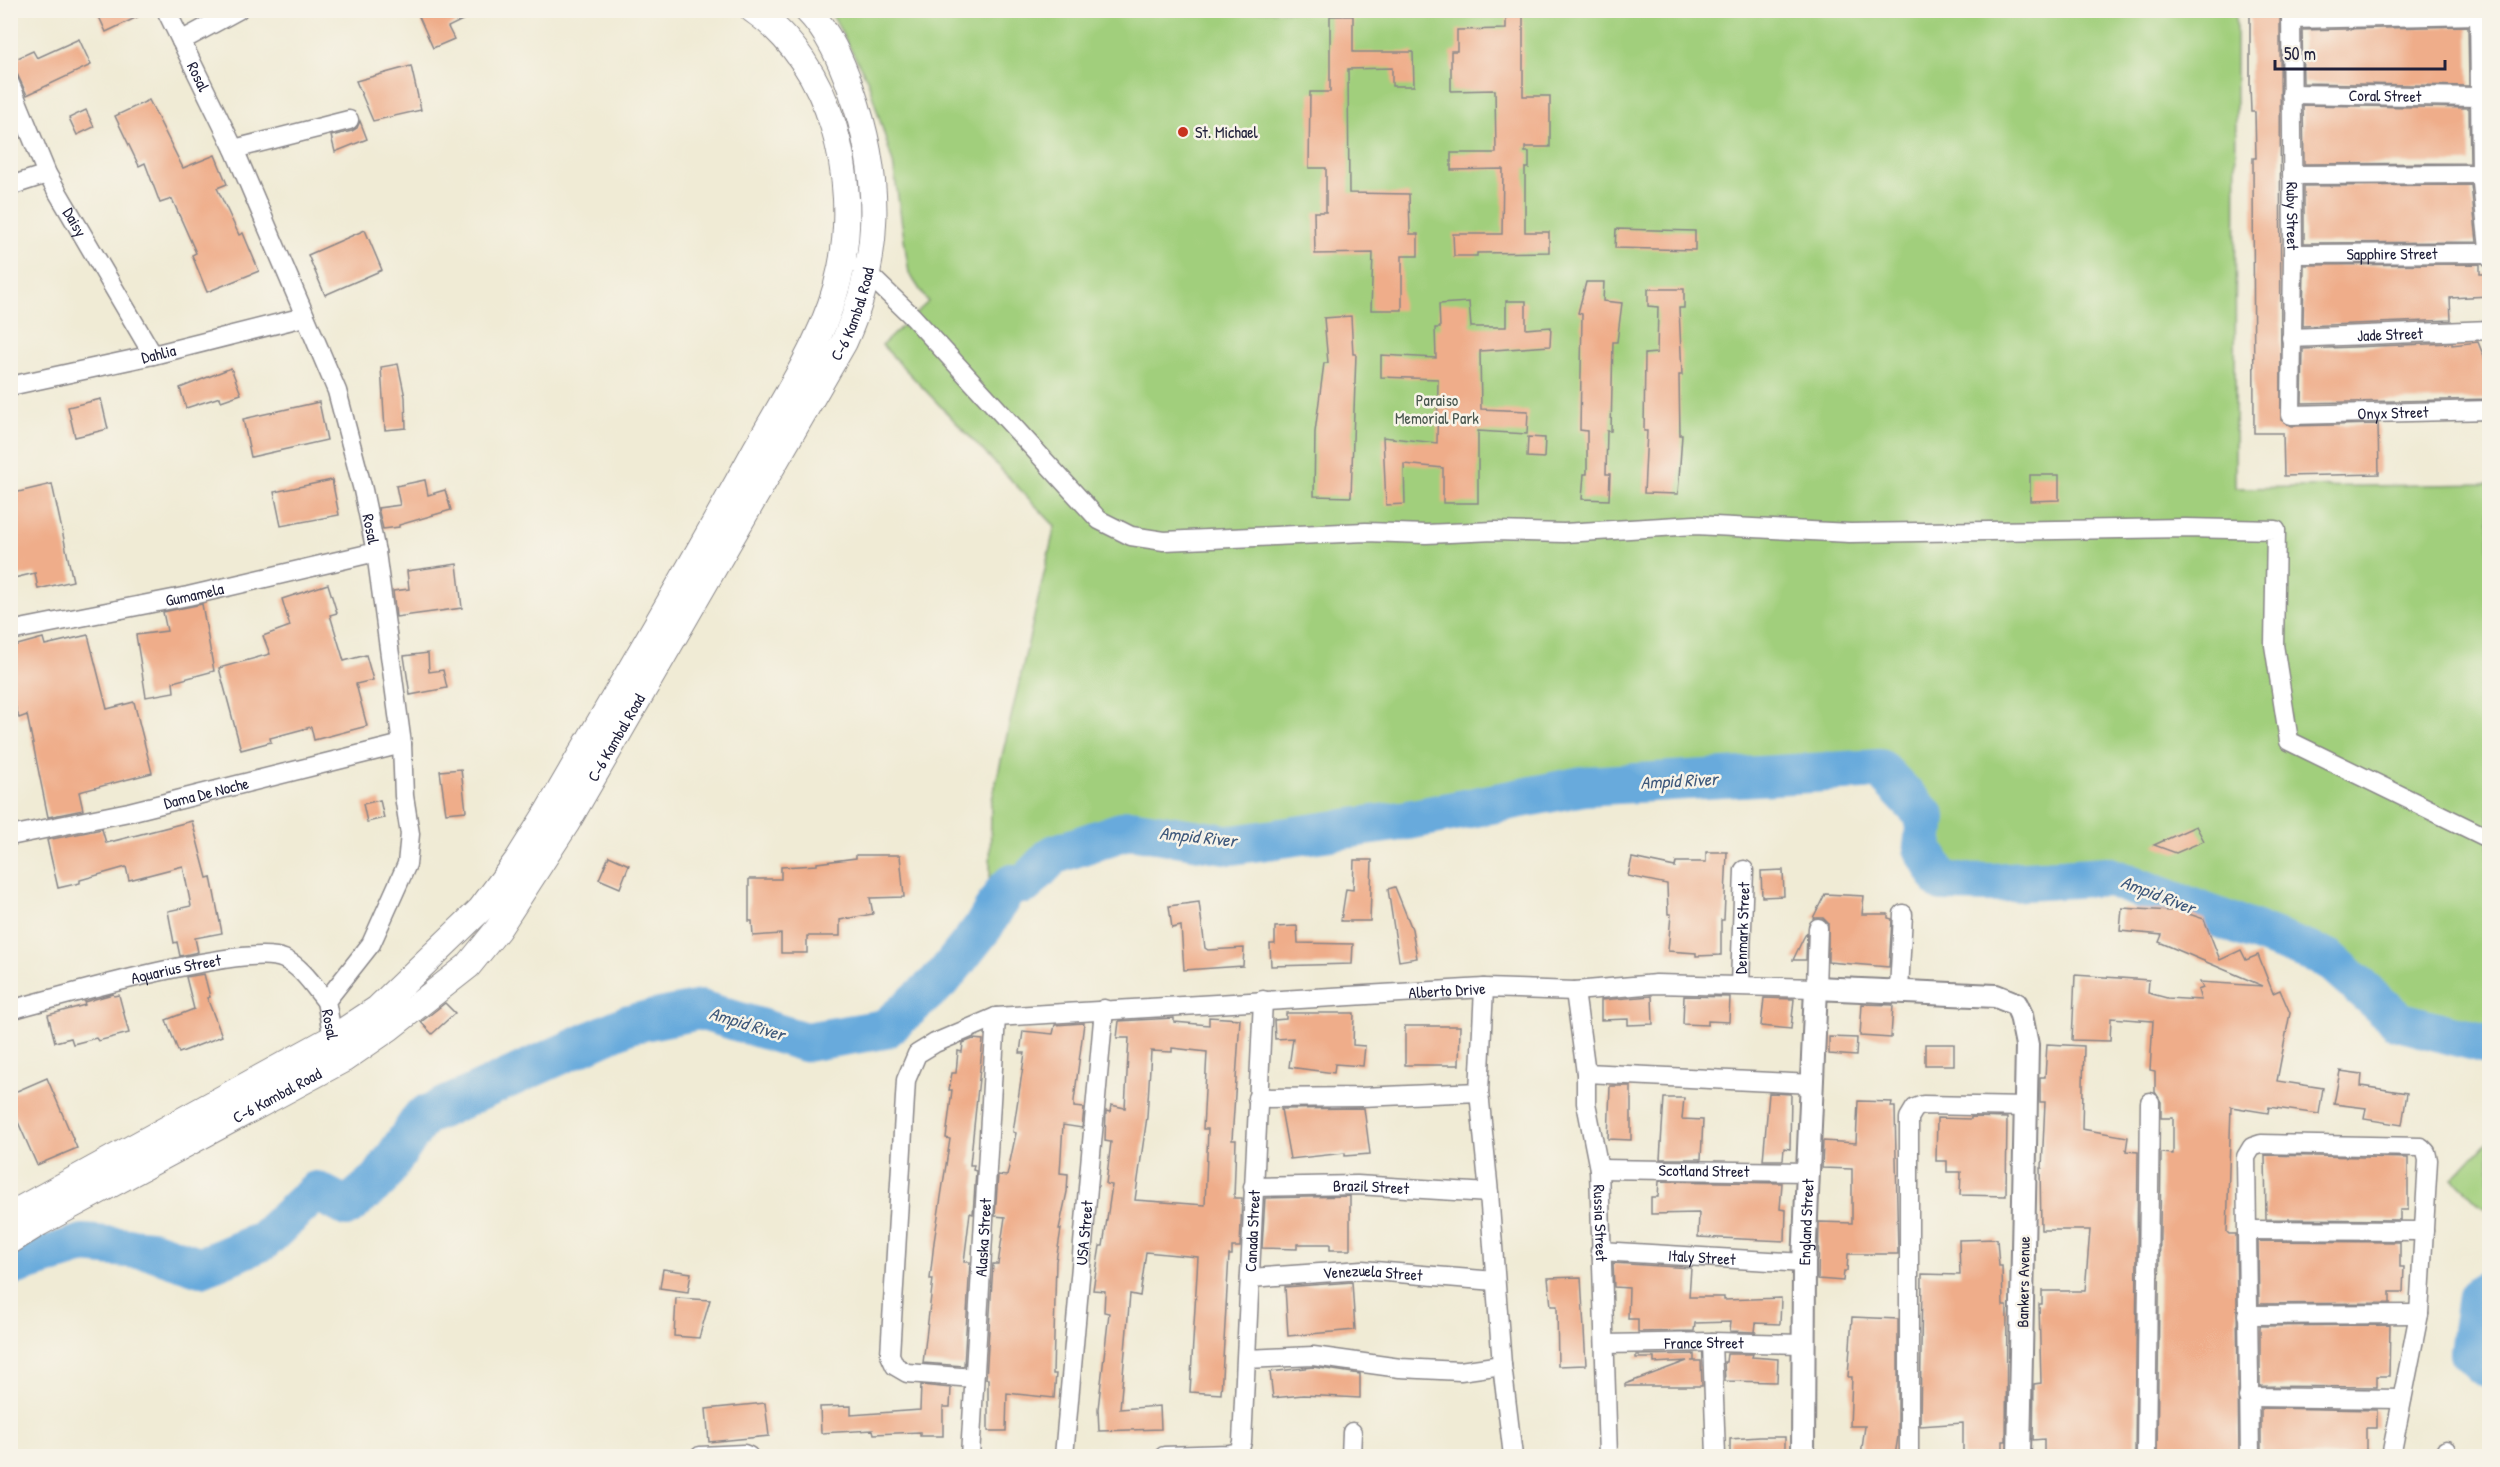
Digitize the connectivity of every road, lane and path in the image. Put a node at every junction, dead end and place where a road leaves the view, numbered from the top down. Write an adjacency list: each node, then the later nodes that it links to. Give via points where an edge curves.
1 (166, 10): 7 (street, Rosal)
2 (238, 10): 7 (street)
3 (753, 10): 17 (main road, C-6 Kambal Road, via 795,50 819,89 844,175)
4 (807, 10): 21 (main road, C-6 Kambal Road, via 829,38 861,116 873,180)
5 (2479, 13): 6 (street); 10 (street)
6 (2291, 15): 9 (street, Ruby Street)
7 (181, 41): 12 (street, Rosal)
8 (10, 84): 13 (street, Daisy)
9 (2291, 94): 10 (street, Coral Street); 15 (street, Ruby Street)
10 (2479, 97): 14 (street)
11 (349, 120): 12 (street)
12 (234, 149): 22 (street, Rosal)
13 (47, 174): 16 (street); 25 (street, Daisy)
14 (2481, 174): 15 (street); 18 (street)
15 (2292, 175): 19 (street, Ruby Street)
16 (10, 186)
17 (844, 252): 21 (street); 47 (main road, C-6 Kambal Road, via 828,312 799,370 726,505 518,861 481,909)
18 (2489, 253): 19 (street, Sapphire Street); 20 (street)
19 (2293, 254): 24 (street, Ruby Street)
20 (2490, 258)
21 (869, 273): 33 (street, via 1099,520 1131,536 1164,541 1366,532 1564,533 1695,525 1850,533 2276,530 2274,645 2289,741); 47 (main road, C-6 Kambal Road, via 844,342 566,824 498,929 468,966 389,1028)
22 (304, 317): 25 (street, Dahlia); 29 (street, Rosal, via 337,391)
23 (2490, 330): 24 (street, Jade Street)
24 (2291, 338): 28 (street, Ruby Street, via 2290,411)
25 (153, 355): 26 (street, Dahlia)
26 (10, 386)
27 (2490, 410): 28 (street, Onyx Street)
28 (2295, 416)
29 (376, 552): 30 (street, Gumamela, via 188,596); 31 (street, Rosal)
30 (10, 631)
31 (402, 744): 32 (street, Dama De Noche, via 129,812); 43 (street, Rosal, via 410,834 407,864 371,944)
32 (10, 836)
33 (2490, 839)
34 (1744, 870): 37 (street, Denmark Street)
35 (1903, 914): 40 (street)
36 (1818, 928): 39 (street)
37 (1740, 985): 39 (street, Alberto Drive); 41 (street, Alberto Drive, via 1656,984)
38 (1484, 988): 41 (street, Alberto Drive); 42 (street, Alberto Drive); 50 (street)
39 (1816, 988): 40 (street, Alberto Drive); 49 (street, England Street)
40 (1899, 990): 53 (street, Bankers Avenue, via 1996,996 2016,1004 2027,1045)
41 (1575, 991): 48 (street, Russia Street)
42 (1263, 1000): 44 (street, Alberto Drive); 51 (street, Canada Street)
43 (326, 1001): 45 (street, Aquarius Street, via 301,971 284,958 263,955 197,963); 47 (street, Rosal)
44 (1104, 1009): 46 (street, Alberto Drive); 80 (street, USA Street)
45 (10, 1010)
46 (996, 1017): 73 (street, Alaska Street); 73 (street, Alberto Drive, via 916,1054 906,1080 890,1355 895,1366 907,1373)
47 (339, 1049): 58 (main road, C-6 Kambal Road); 61 (main road, C-6 Kambal Road)
48 (1586, 1073): 49 (street); 54 (street, Russia Street, via 1586,1103)
49 (1813, 1084): 55 (street, England Street)
50 (1479, 1092): 51 (street); 57 (street)
51 (1257, 1098): 56 (street, Canada Street)
52 (2150, 1102): 89 (street)
53 (2027, 1107): 87 (street, via 1923,1104 1915,1108 1910,1118); 88 (street, Bankers Avenue)
54 (1599, 1169): 55 (street, Scotland Street); 62 (street, Russia Street)
55 (1808, 1172): 63 (street, England Street)
56 (1253, 1187): 57 (street, Brazil Street, via 1357,1185); 64 (street, Canada Street)
57 (1489, 1193): 65 (street)
58 (10, 1215)
59 (2249, 1230): 60 (street); 60 (street, via 2246,1157 2261,1144 2421,1147 2428,1160); 66 (street)
60 (2424, 1231): 67 (street)
61 (10, 1240)
62 (1600, 1251): 63 (street, Italy Street); 69 (street, Russia Street)
63 (1804, 1263): 70 (street, England Street)
64 (1250, 1278): 65 (street, Venezuela Street, via 1362,1270); 71 (street, Canada Street)
65 (1496, 1281): 72 (street)
66 (2247, 1314): 67 (street); 74 (street)
67 (2419, 1314): 75 (street)
68 (1712, 1342): 69 (street, France Street); 70 (street, France Street); 85 (street)
69 (1606, 1344): 84 (street, Russia Street)
70 (1802, 1344): 86 (street, England Street)
71 (1247, 1359): 72 (street, via 1313,1356 1400,1368 1460,1371); 81 (street, Canada Street, via 1239,1452)
72 (1502, 1365): 83 (street)
73 (974, 1378): 79 (street, Alaska Street)
74 (2248, 1397): 75 (street); 90 (street)
75 (2402, 1399): 91 (street)
76 (1352, 1432): 82 (street)
77 (700, 1456): 78 (street)
78 (748, 1456)
79 (970, 1456)
80 (1064, 1456)
81 (1164, 1456)
82 (1351, 1456)
83 (1513, 1456)
84 (1608, 1456)
85 (1716, 1456)
86 (1803, 1456)
87 (1909, 1456)
88 (2019, 1456)
89 (2146, 1456)
90 (2250, 1456)
91 (2391, 1456)

